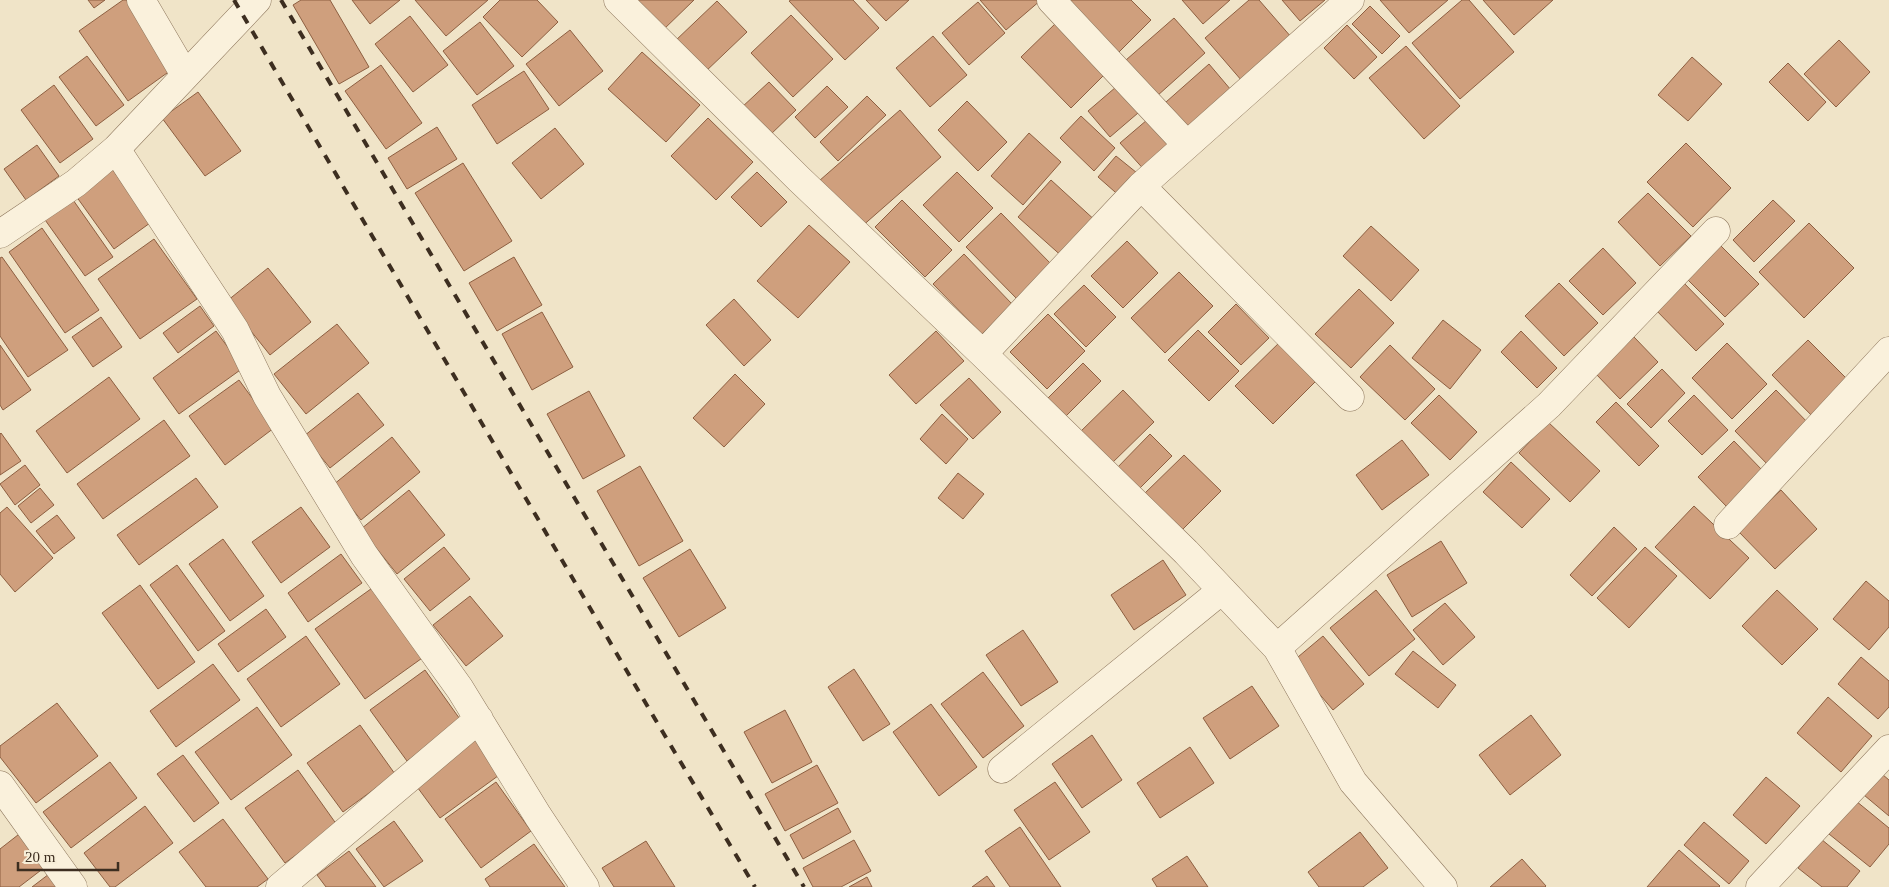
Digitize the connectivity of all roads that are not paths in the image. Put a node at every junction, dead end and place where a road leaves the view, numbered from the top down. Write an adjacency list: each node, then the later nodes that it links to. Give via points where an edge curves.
1 (141, 0): 6 (street)
2 (257, 0): 6 (street)
3 (618, 0): 13 (street)
4 (1050, 0): 7 (street)
5 (1350, 0): 7 (street)
6 (186, 75): 8 (street)
7 (1187, 144): 9 (street)
8 (116, 149): 11 (street, via 76,183); 18 (street, via 235,330 267,396 364,555)
9 (1141, 186): 13 (street); 14 (street)
10 (1716, 231): 17 (street, via 1549,405)
11 (0, 234)
12 (1889, 352): 15 (street)
13 (983, 354): 16 (street)
14 (1350, 397)
15 (1728, 525)
16 (1222, 590): 17 (street); 20 (street)
17 (1277, 648): 25 (street, via 1353,782)
18 (479, 719): 23 (street); 24 (street)
19 (1889, 749): 26 (street)
20 (1002, 769)
21 (0, 785): 22 (street)
22 (73, 887)
23 (280, 887)
24 (585, 887)
25 (1443, 887)
26 (1760, 887)

